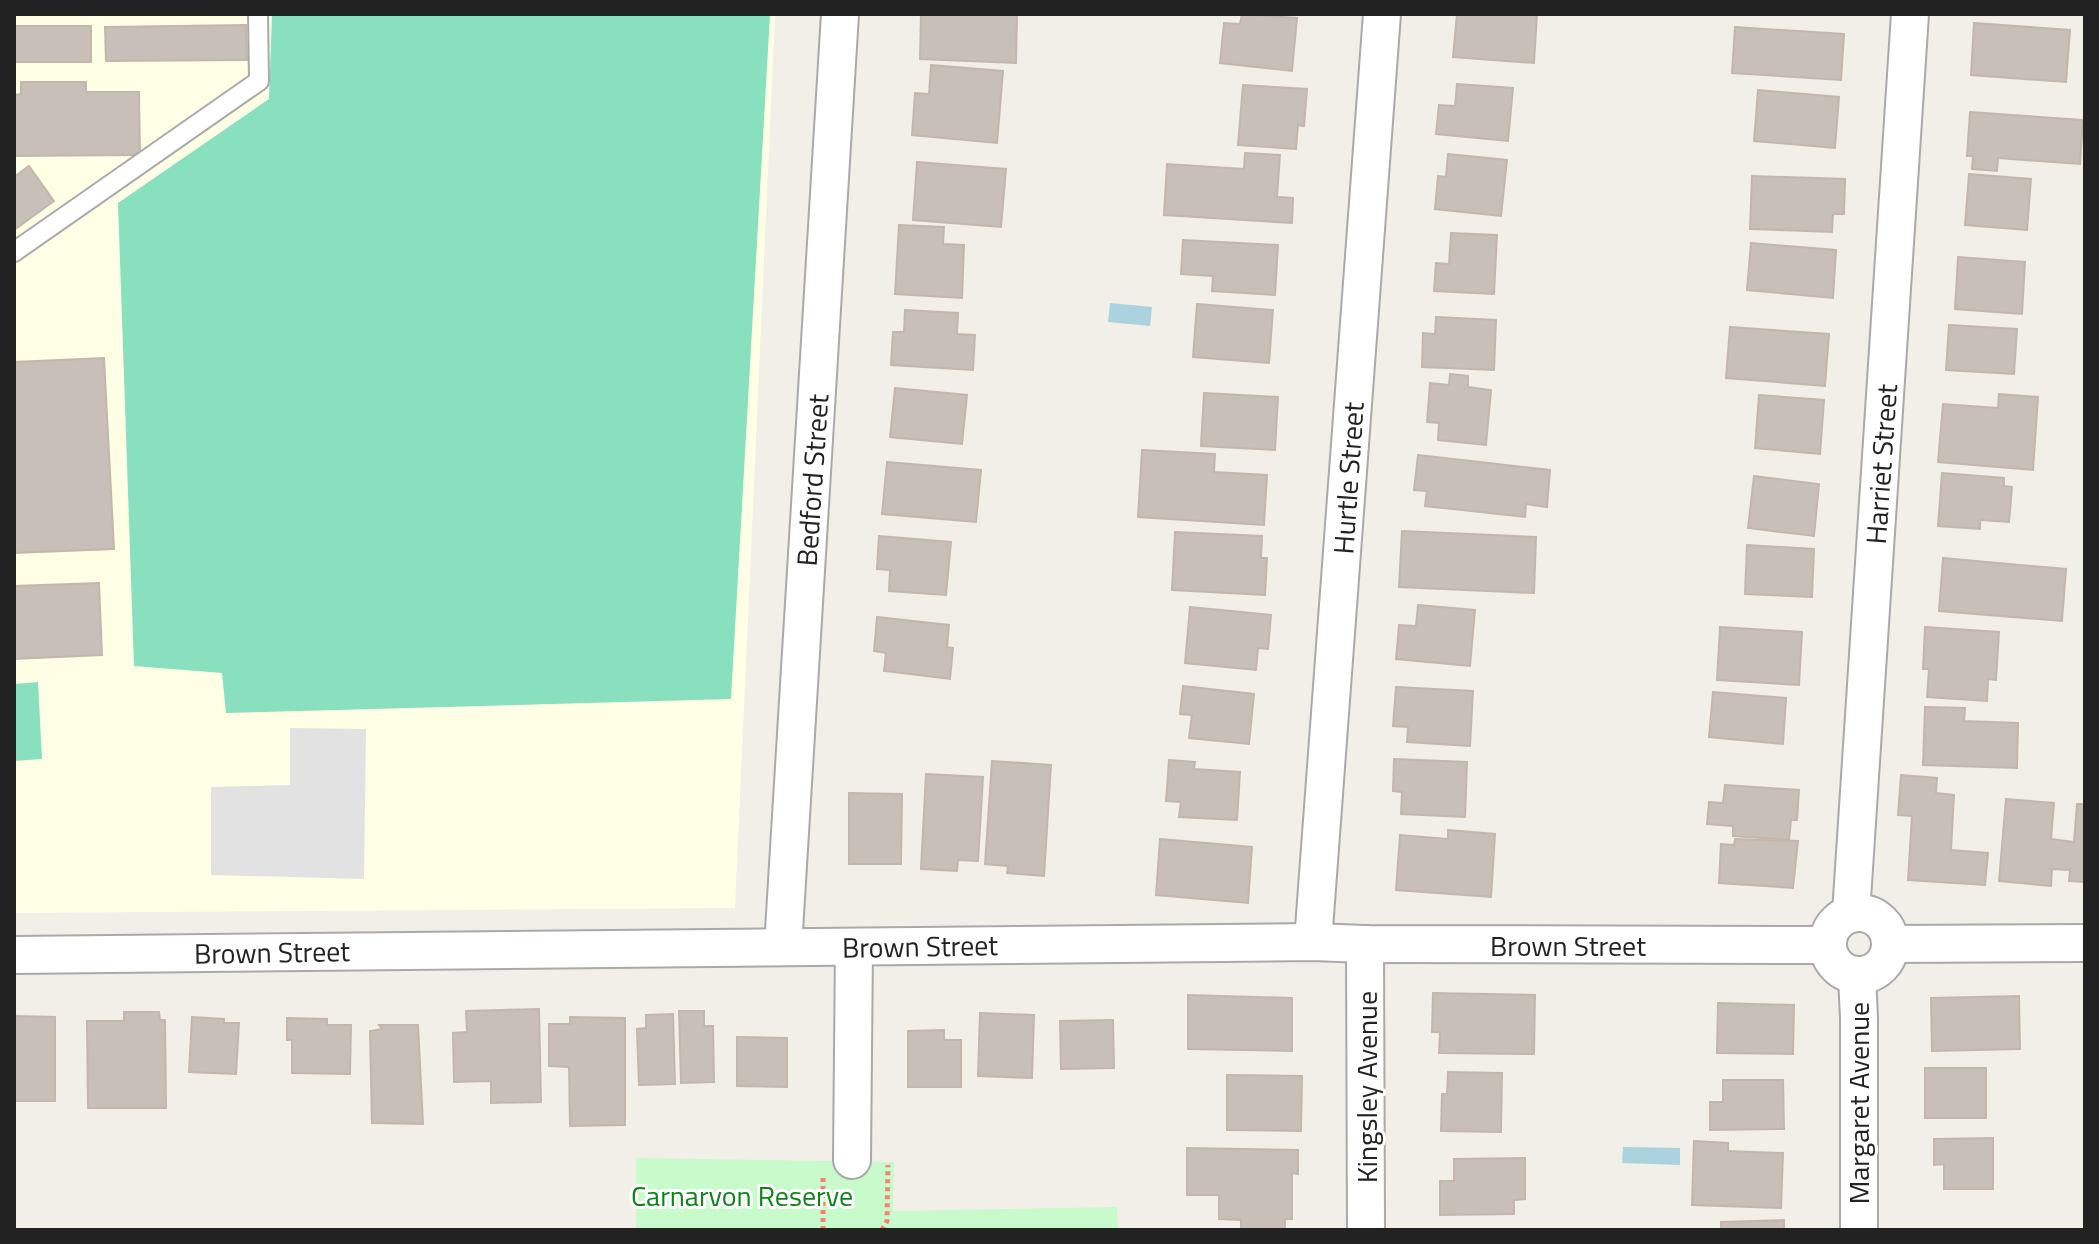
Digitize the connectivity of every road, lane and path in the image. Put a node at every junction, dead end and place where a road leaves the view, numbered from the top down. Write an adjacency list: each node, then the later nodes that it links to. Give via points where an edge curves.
1 (258, 14): 5 (lane, via 259,81)
2 (840, 14): 12 (street, Bedford Street)
3 (1382, 14): 7 (street, Hurtle Street)
4 (1910, 14): 6 (street, Harriet Street)
5 (14, 252)
6 (1851, 914): 10 (street, via 1873,916 1888,932); 11 (street, via 1834,925)
7 (1313, 942): 9 (street, Brown Street); 13 (street, Brown Street)
8 (2085, 943): 10 (street)
9 (1365, 944): 11 (street, Brown Street); 20 (street, Kingsley Avenue)
10 (1890, 944): 15 (street, via 1882,965)
11 (1827, 945): 15 (street, via 1833,963)
12 (783, 947): 13 (street, Brown Street); 14 (street, Brown Street)
13 (854, 947): 17 (street)
14 (14, 955)
15 (1857, 976): 21 (street, Margaret Avenue)
16 (888, 1161): 19 (path, via 887,1221)
17 (838, 1167): 18 (path)
18 (823, 1230)
19 (882, 1230)
20 (1366, 1230)
21 (1859, 1230)

